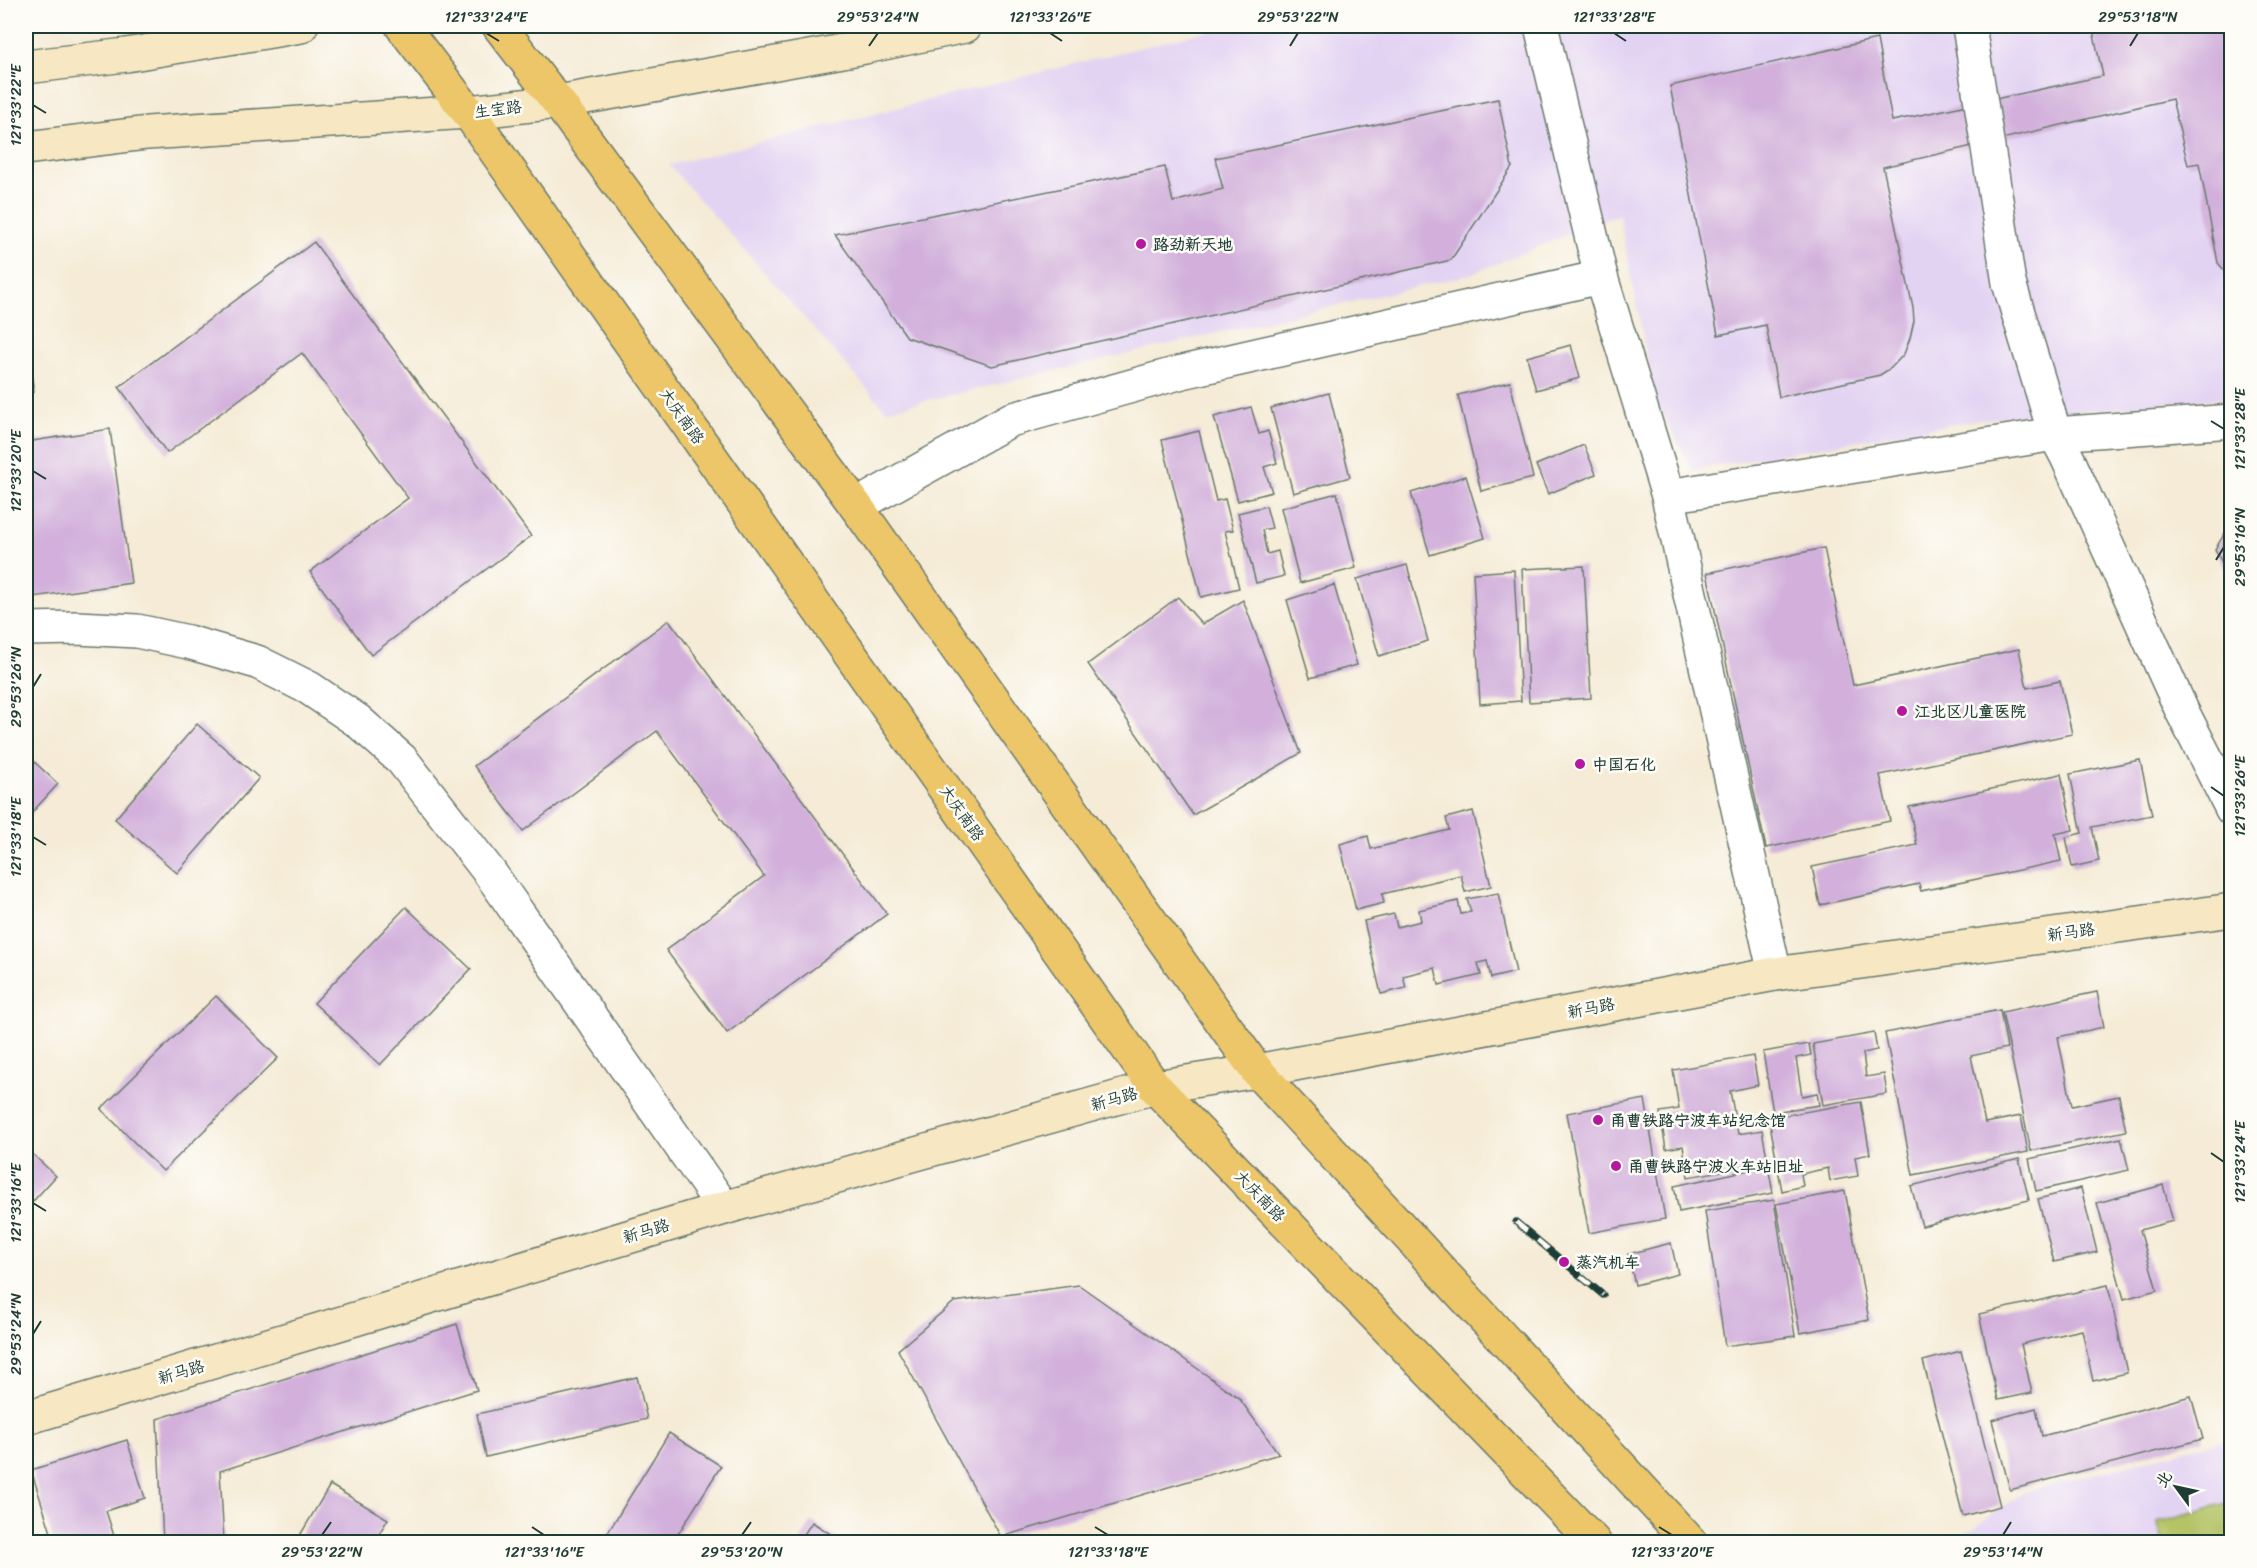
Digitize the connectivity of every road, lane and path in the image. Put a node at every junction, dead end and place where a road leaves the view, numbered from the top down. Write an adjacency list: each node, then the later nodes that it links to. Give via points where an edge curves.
1 (301, 26): 7 (street)
2 (402, 26): 9 (main road, 大庆南路)
3 (499, 26): 8 (main road)
4 (965, 26): 8 (street, 生宝路)
5 (1541, 26): 11 (street)
6 (1969, 26): 13 (street, via 2009,283)
7 (26, 67)
8 (558, 102): 9 (street, 生宝路); 15 (main road)
9 (468, 112): 10 (street, 生宝路, via 147,133); 21 (main road, 大庆南路)
10 (26, 148)
11 (1601, 278): 14 (street); 15 (street, via 1182,372 1010,420)
12 (2232, 421): 13 (street)
13 (2055, 434): 14 (street); 17 (street, via 2182,711)
14 (1668, 496): 19 (street)
15 (856, 506): 20 (main road)
16 (26, 629): 22 (street, via 137,632 188,642 257,662 309,688 358,721 402,760 490,873)
17 (2232, 809)
18 (2232, 910): 19 (street, 新马路)
19 (1775, 974): 20 (street, 新马路)
20 (1257, 1071): 21 (street, 新马路); 25 (main road)
21 (1155, 1087): 22 (street, 新马路); 24 (main road, 大庆南路)
22 (724, 1208): 23 (street, 新马路)
23 (26, 1418)
24 (1594, 1542)
25 (1690, 1542)

